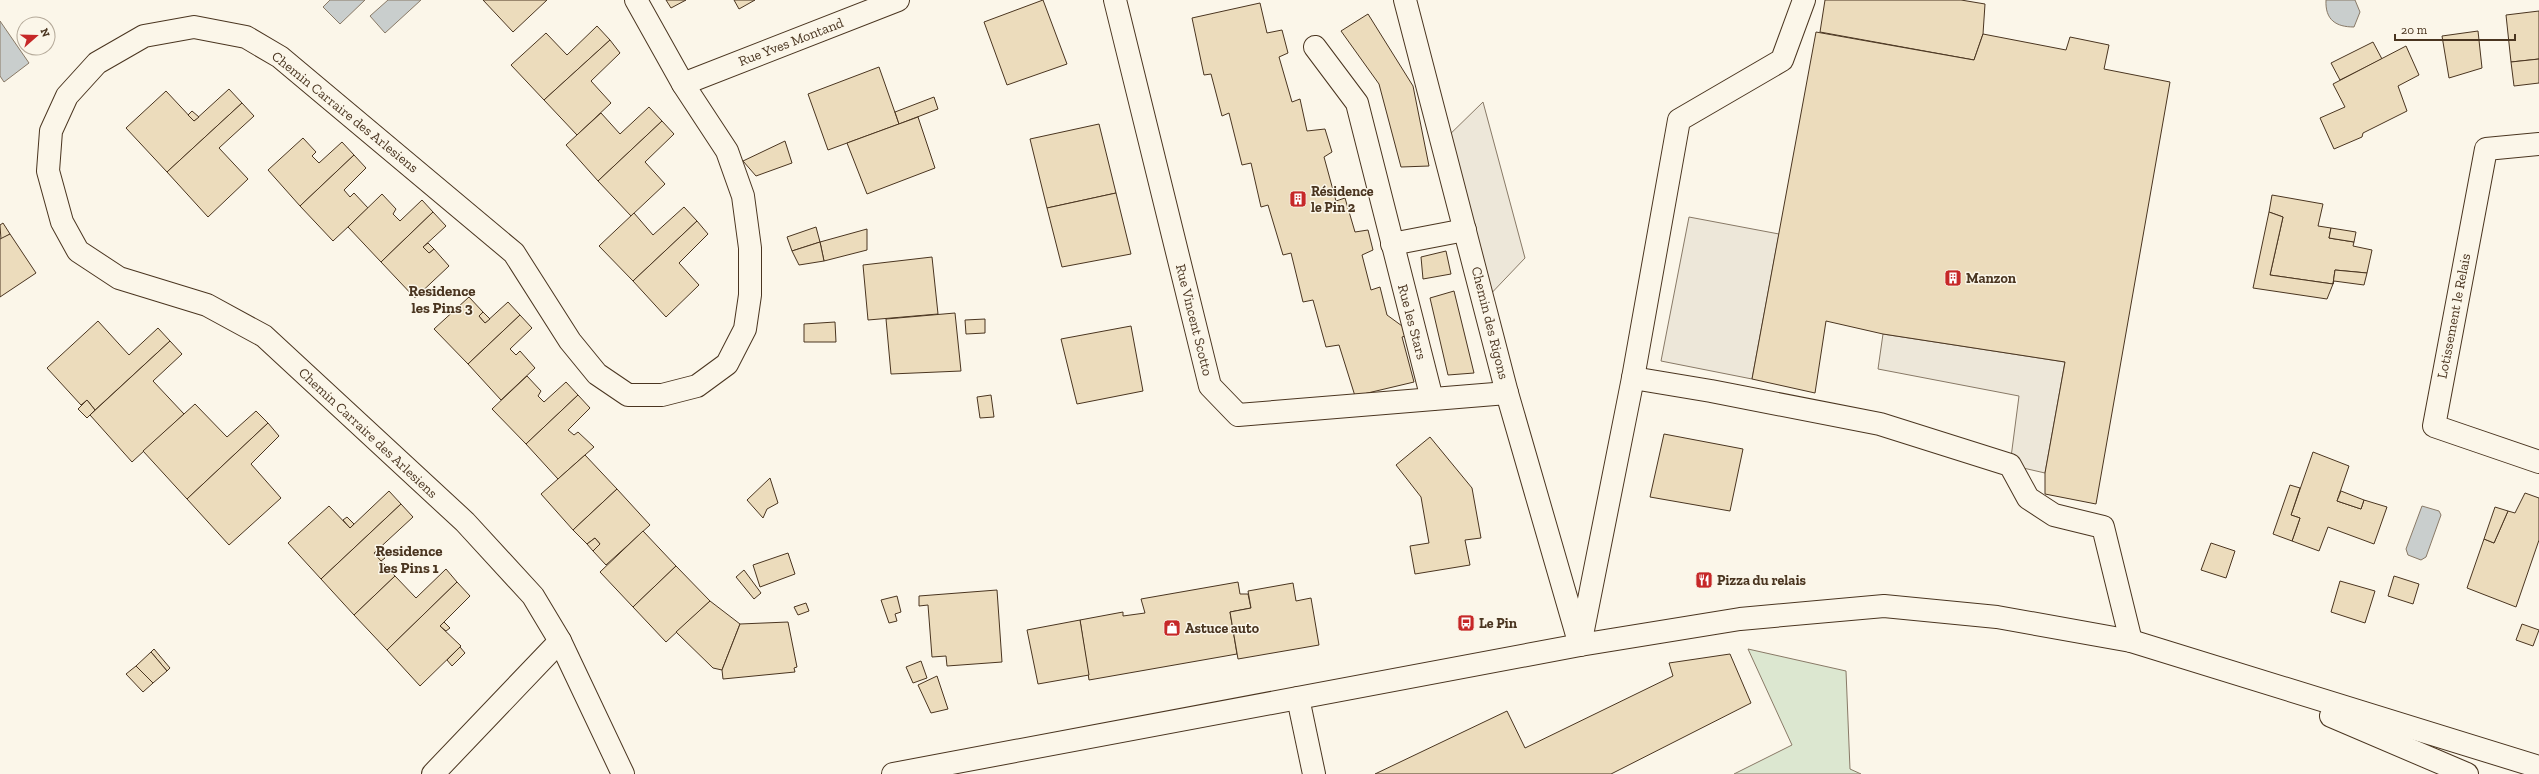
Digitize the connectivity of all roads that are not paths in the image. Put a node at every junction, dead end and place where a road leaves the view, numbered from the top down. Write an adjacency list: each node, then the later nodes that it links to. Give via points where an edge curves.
1 (636, 0): 7 (street, Chemin Carraire des Arlesiens)
2 (898, 0): 7 (street, Rue Yves Montand)
3 (1115, 0): 13 (street, Rue Vincent Scotto, via 1210,386 1238,415)
4 (1405, 0): 9 (street, Chemin des Rigons)
5 (1804, 0): 11 (street, via 1782,60 1679,120)
6 (1315, 47): 10 (street, Rue les Stars, via 1357,103)
7 (683, 84): 15 (street, Chemin Carraire des Arlesiens, via 727,151 743,196 750,248 750,295 745,328 726,364 697,386 662,395 628,395 597,374 570,341 514,254 280,57 246,37 194,27 144,36 97,63 67,96 51,131 48,171 62,222 78,251 119,278 207,305 264,336 492,550 533,596)
8 (2539, 144): 14 (street, Lotissement le Relais, via 2486,149 2434,426)
9 (1465, 230): 10 (street); 12 (street, Chemin des Rigons)
10 (1392, 244): 13 (street, Rue les Stars)
11 (1633, 378): 16 (street, via 1880,424 2010,465 2028,498 2054,516 2103,527); 17 (street)
12 (1507, 393): 13 (street, Rue Vincent Scotto); 17 (street, Chemin des Rigons)
13 (1432, 399)
14 (2539, 462)
15 (560, 641): 21 (street); 22 (street, Chemin Carraire des Arlesiens)
16 (2131, 641): 17 (street, via 1997,617 1884,606 1740,619); 18 (street)
17 (1580, 645): 19 (street)
18 (2223, 670): 20 (street); 25 (street)
19 (1298, 698): 23 (street); 24 (street)
20 (2539, 767)
21 (433, 774)
22 (623, 774)
23 (893, 774)
24 (1314, 774)
25 (2468, 774)

